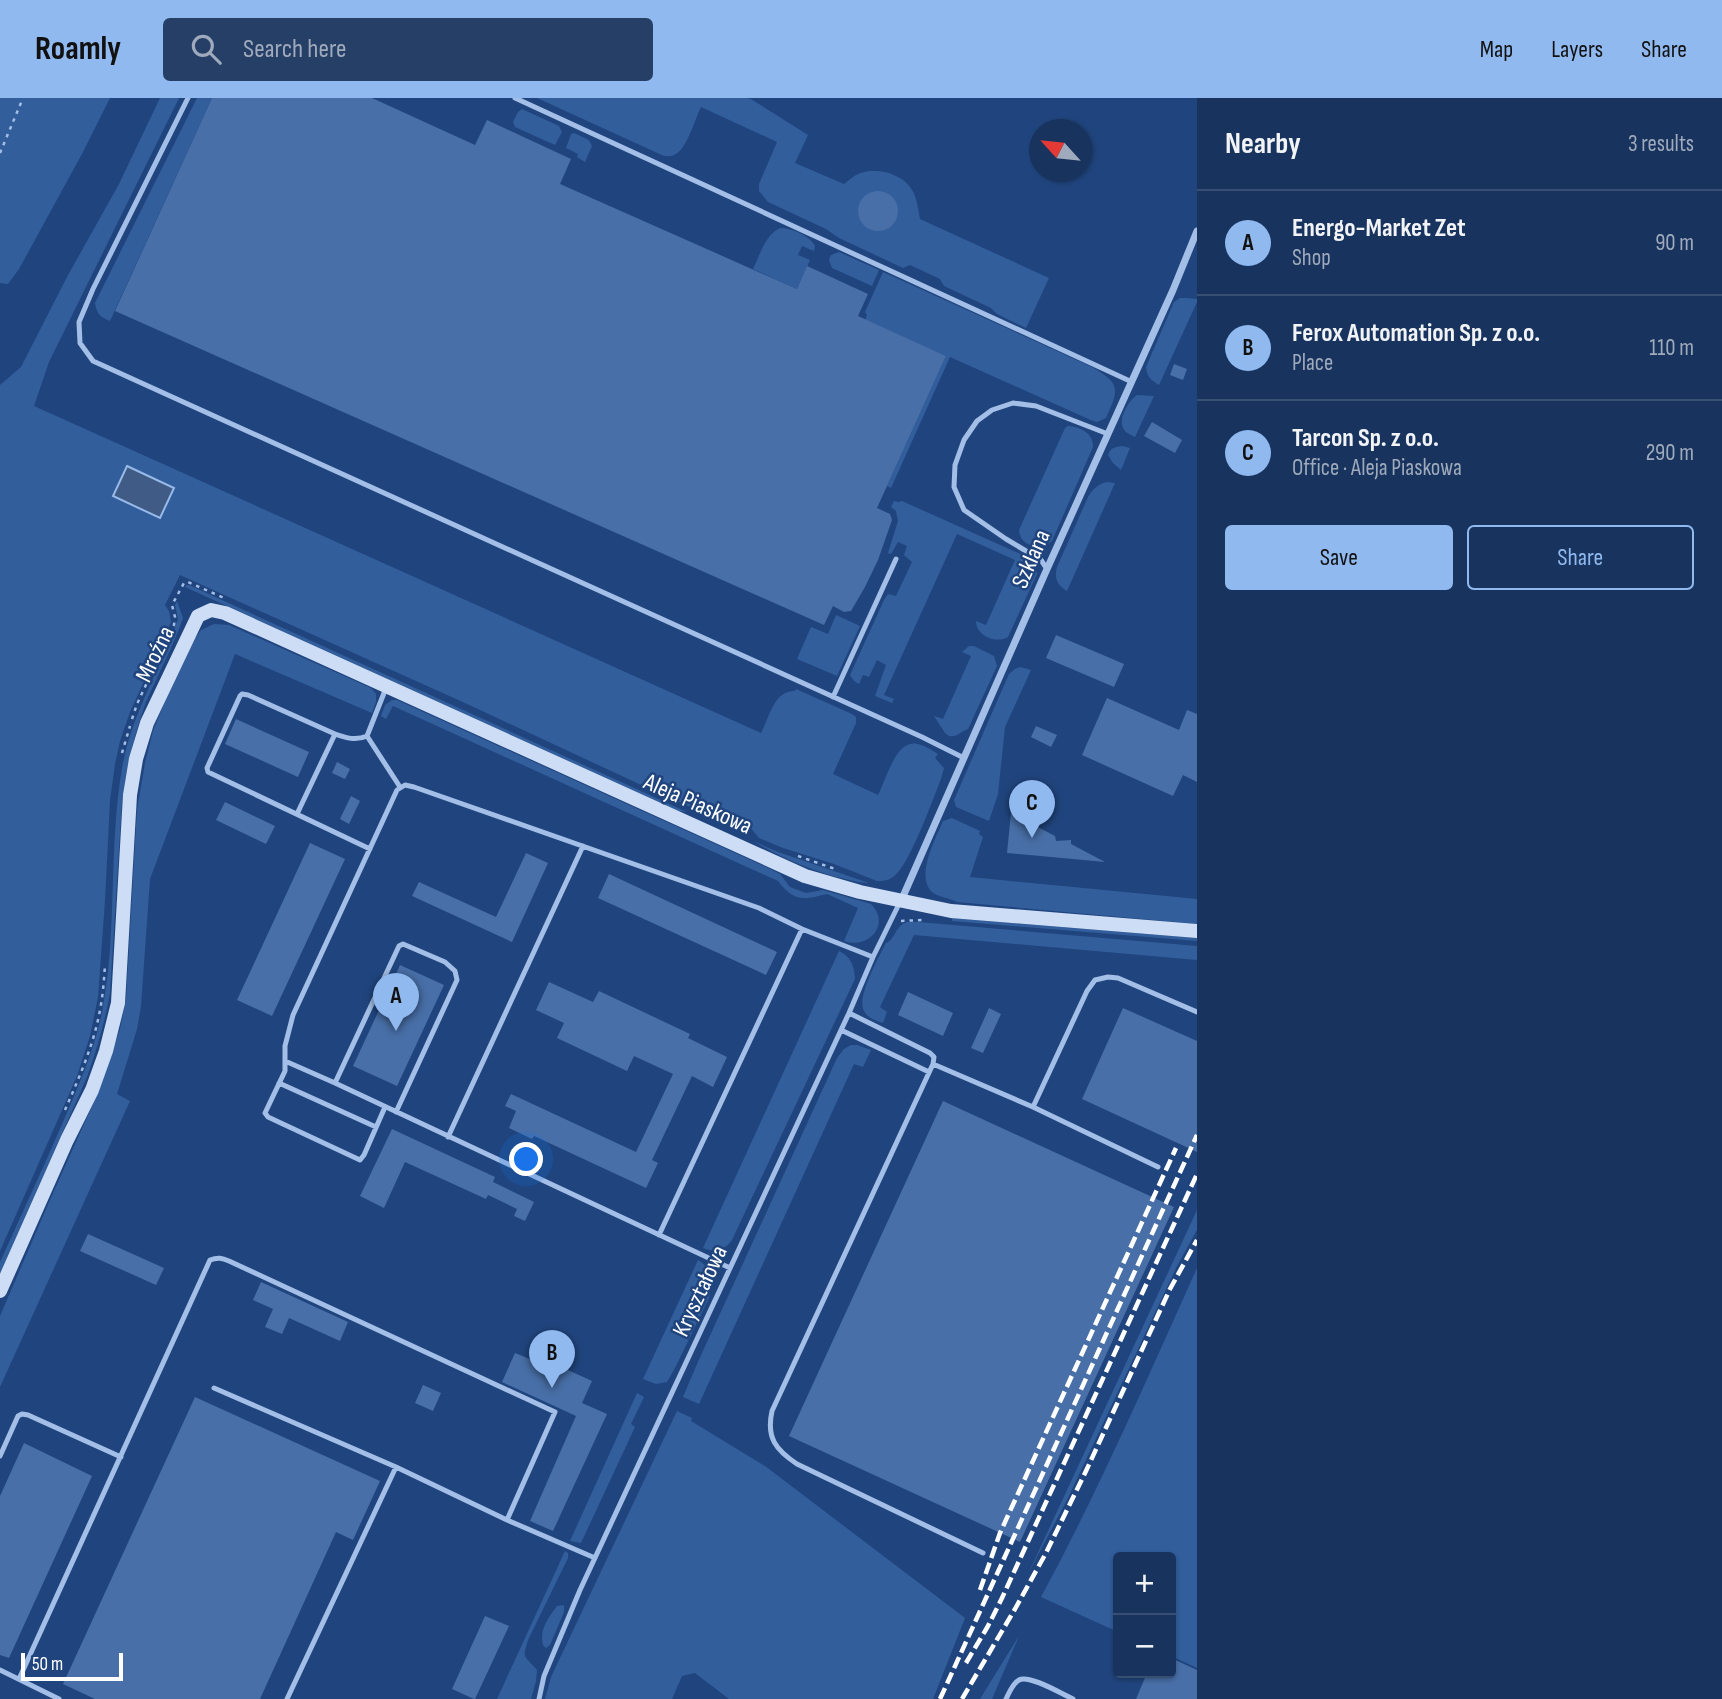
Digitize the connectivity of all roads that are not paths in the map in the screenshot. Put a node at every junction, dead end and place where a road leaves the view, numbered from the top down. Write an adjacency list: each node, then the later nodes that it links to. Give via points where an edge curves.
1 (188, 98): 10 (lane, via 79,322 80,343 93,360)
2 (515, 98): 4 (lane)
3 (1197, 231): 4 (street, Szklana)
4 (1132, 382): 5 (street, Szklana)
5 (1108, 434): 7 (street, Szklana); 7 (lane, via 1036,406 1013,403 977,421 964,440 955,465 954,487 964,510 1041,560)
6 (896, 559): 10 (lane)
7 (1047, 569): 13 (street, Szklana)
8 (211, 610): 9 (main road, Aleja Piaskowa); 38 (main road, Mroźna, via 198,616 147,723 136,758 118,1003 106,1051)
9 (387, 686): 12 (lane); 18 (main road, Aleja Piaskowa, via 804,876)
10 (833, 697): 13 (lane)
11 (335, 734): 12 (lane); 15 (lane); 15 (lane, via 248,695 240,696 208,772)
12 (367, 736): 14 (lane)
13 (965, 759): 18 (street, Szklana)
14 (400, 787): 16 (lane, via 414,787); 17 (lane)
15 (296, 814): 17 (lane)
16 (583, 846): 19 (lane, via 759,908); 34 (lane)
17 (370, 849): 25 (lane, via 293,1015)
18 (900, 902): 20 (main road, Aleja Piaskowa, via 951,911); 21 (lane, Kryształowa)
19 (802, 929): 21 (lane); 36 (lane)
20 (1197, 931)
21 (873, 957): 23 (lane, Kryształowa)
22 (1197, 1012): 31 (lane, via 1118,978 1095,980)
23 (849, 1013): 24 (lane, Kryształowa); 26 (lane, via 930,1053)
24 (841, 1030): 27 (lane); 37 (lane, Kryształowa)
25 (285, 1061): 28 (lane); 29 (lane)
26 (933, 1064): 27 (lane); 31 (lane)
27 (929, 1072): 44 (lane, via 769,1424 773,1442 797,1464)
28 (279, 1083): 33 (lane); 33 (lane, via 266,1116 352,1157 362,1159)
29 (335, 1083): 30 (lane); 32 (lane, via 399,946 445,962 457,980)
30 (386, 1107): 32 (lane); 33 (lane)
31 (1033, 1107): 35 (lane)
32 (396, 1111): 34 (lane)
33 (376, 1127)
34 (447, 1137): 36 (lane)
35 (1158, 1167)
36 (659, 1235): 37 (lane)
37 (730, 1268): 45 (lane, Kryształowa)
38 (0, 1291)
39 (214, 1388): 42 (lane)
40 (0, 1456): 41 (lane, via 22,1414)
41 (121, 1457): 43 (lane, via 210,1260 221,1258 555,1412); 47 (lane)
42 (396, 1467): 43 (lane); 49 (lane)
43 (507, 1520): 45 (lane)
44 (983, 1553)
45 (595, 1558): 50 (lane, Kryształowa, via 544,1676)
46 (0, 1670): 47 (lane)
47 (19, 1679): 48 (lane)
48 (59, 1699)
49 (288, 1699)
50 (539, 1699)
51 (1006, 1699): 52 (lane, via 1016,1681 1023,1678)
52 (1073, 1699)

